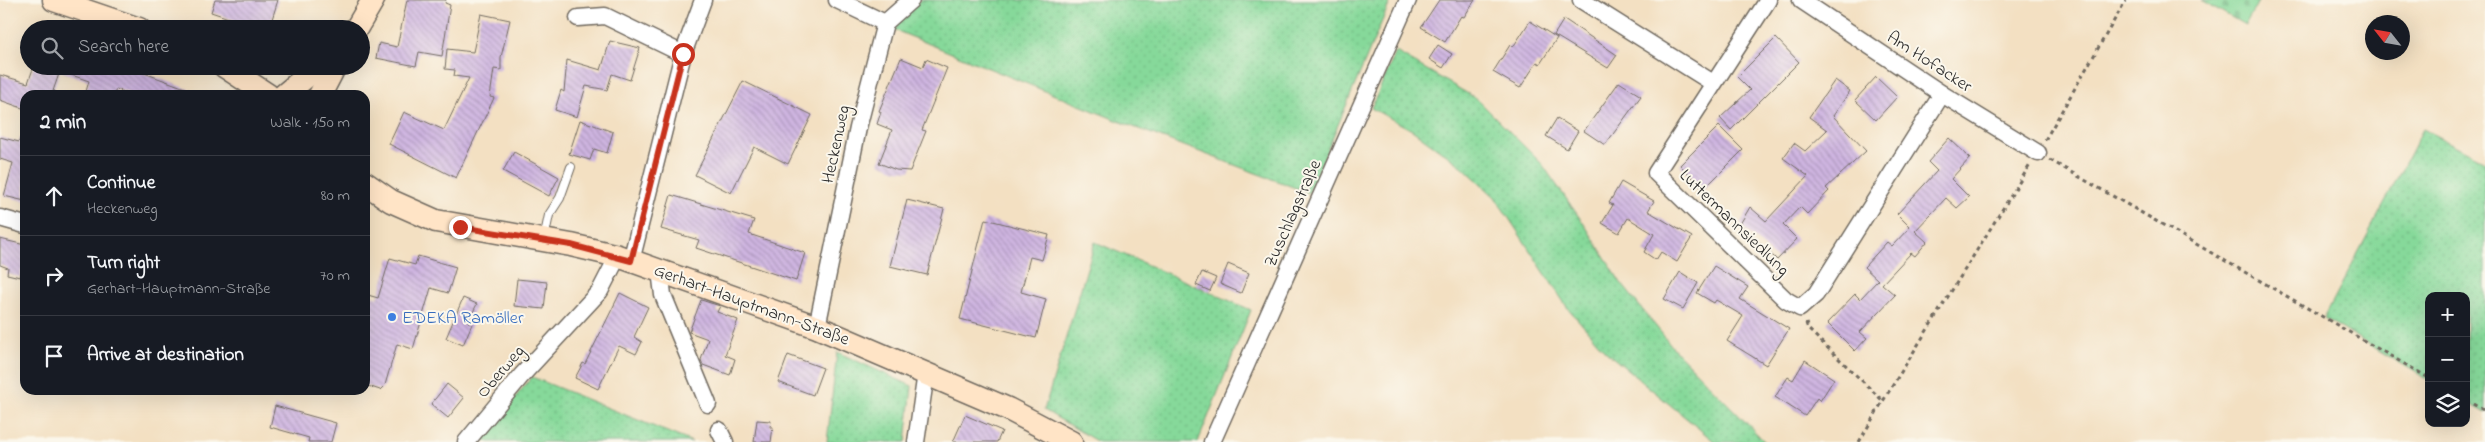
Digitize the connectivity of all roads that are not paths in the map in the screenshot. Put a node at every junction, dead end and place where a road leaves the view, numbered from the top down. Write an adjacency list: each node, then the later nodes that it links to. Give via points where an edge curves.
1 (54, 0): 11 (street)
2 (373, 0): 12 (street)
3 (703, 0): 14 (street)
4 (837, 0): 13 (street)
5 (911, 0): 13 (street)
6 (1408, 0): 37 (street, Zuschlagstraße)
7 (1581, 0): 18 (street)
8 (1768, 0): 18 (street, Luttermannsiedlung)
9 (1801, 0): 22 (street, Am Hofacker)
10 (578, 18): 14 (street, via 605,16)
11 (113, 20)
12 (361, 20)
13 (884, 23): 31 (street, Heckenweg, via 858,128)
14 (683, 54): 29 (street)
15 (238, 75): 19 (street)
16 (308, 75): 20 (street)
17 (330, 75): 21 (street)
18 (1713, 83): 22 (street, Luttermannsiedlung, via 1656,173 1786,300 1800,308 1816,294)
19 (260, 90)
20 (290, 90)
21 (323, 90)
22 (1942, 94): 23 (street, Am Hofacker)
23 (2038, 153)
24 (571, 167): 28 (lane, via 560,198 549,215)
25 (370, 186): 28 (street, Gerhart-Hauptmann-Straße, via 391,201 436,221)
26 (0, 218): 27 (street)
27 (20, 224)
28 (544, 241): 29 (street, Gerhart-Hauptmann-Straße)
29 (624, 259): 30 (street, Gerhart-Hauptmann-Straße); 34 (street, Oberweg, via 600,291 522,375)
30 (660, 270): 31 (street, Gerhart-Hauptmann-Straße); 33 (street, via 663,295)
31 (817, 326): 32 (street, Gerhart-Hauptmann-Straße)
32 (926, 373): 35 (street); 36 (street, Gerhart-Hauptmann-Straße, via 1008,408)
33 (708, 404)
34 (466, 442)
35 (916, 442)
36 (1071, 442)
37 (1212, 442)

